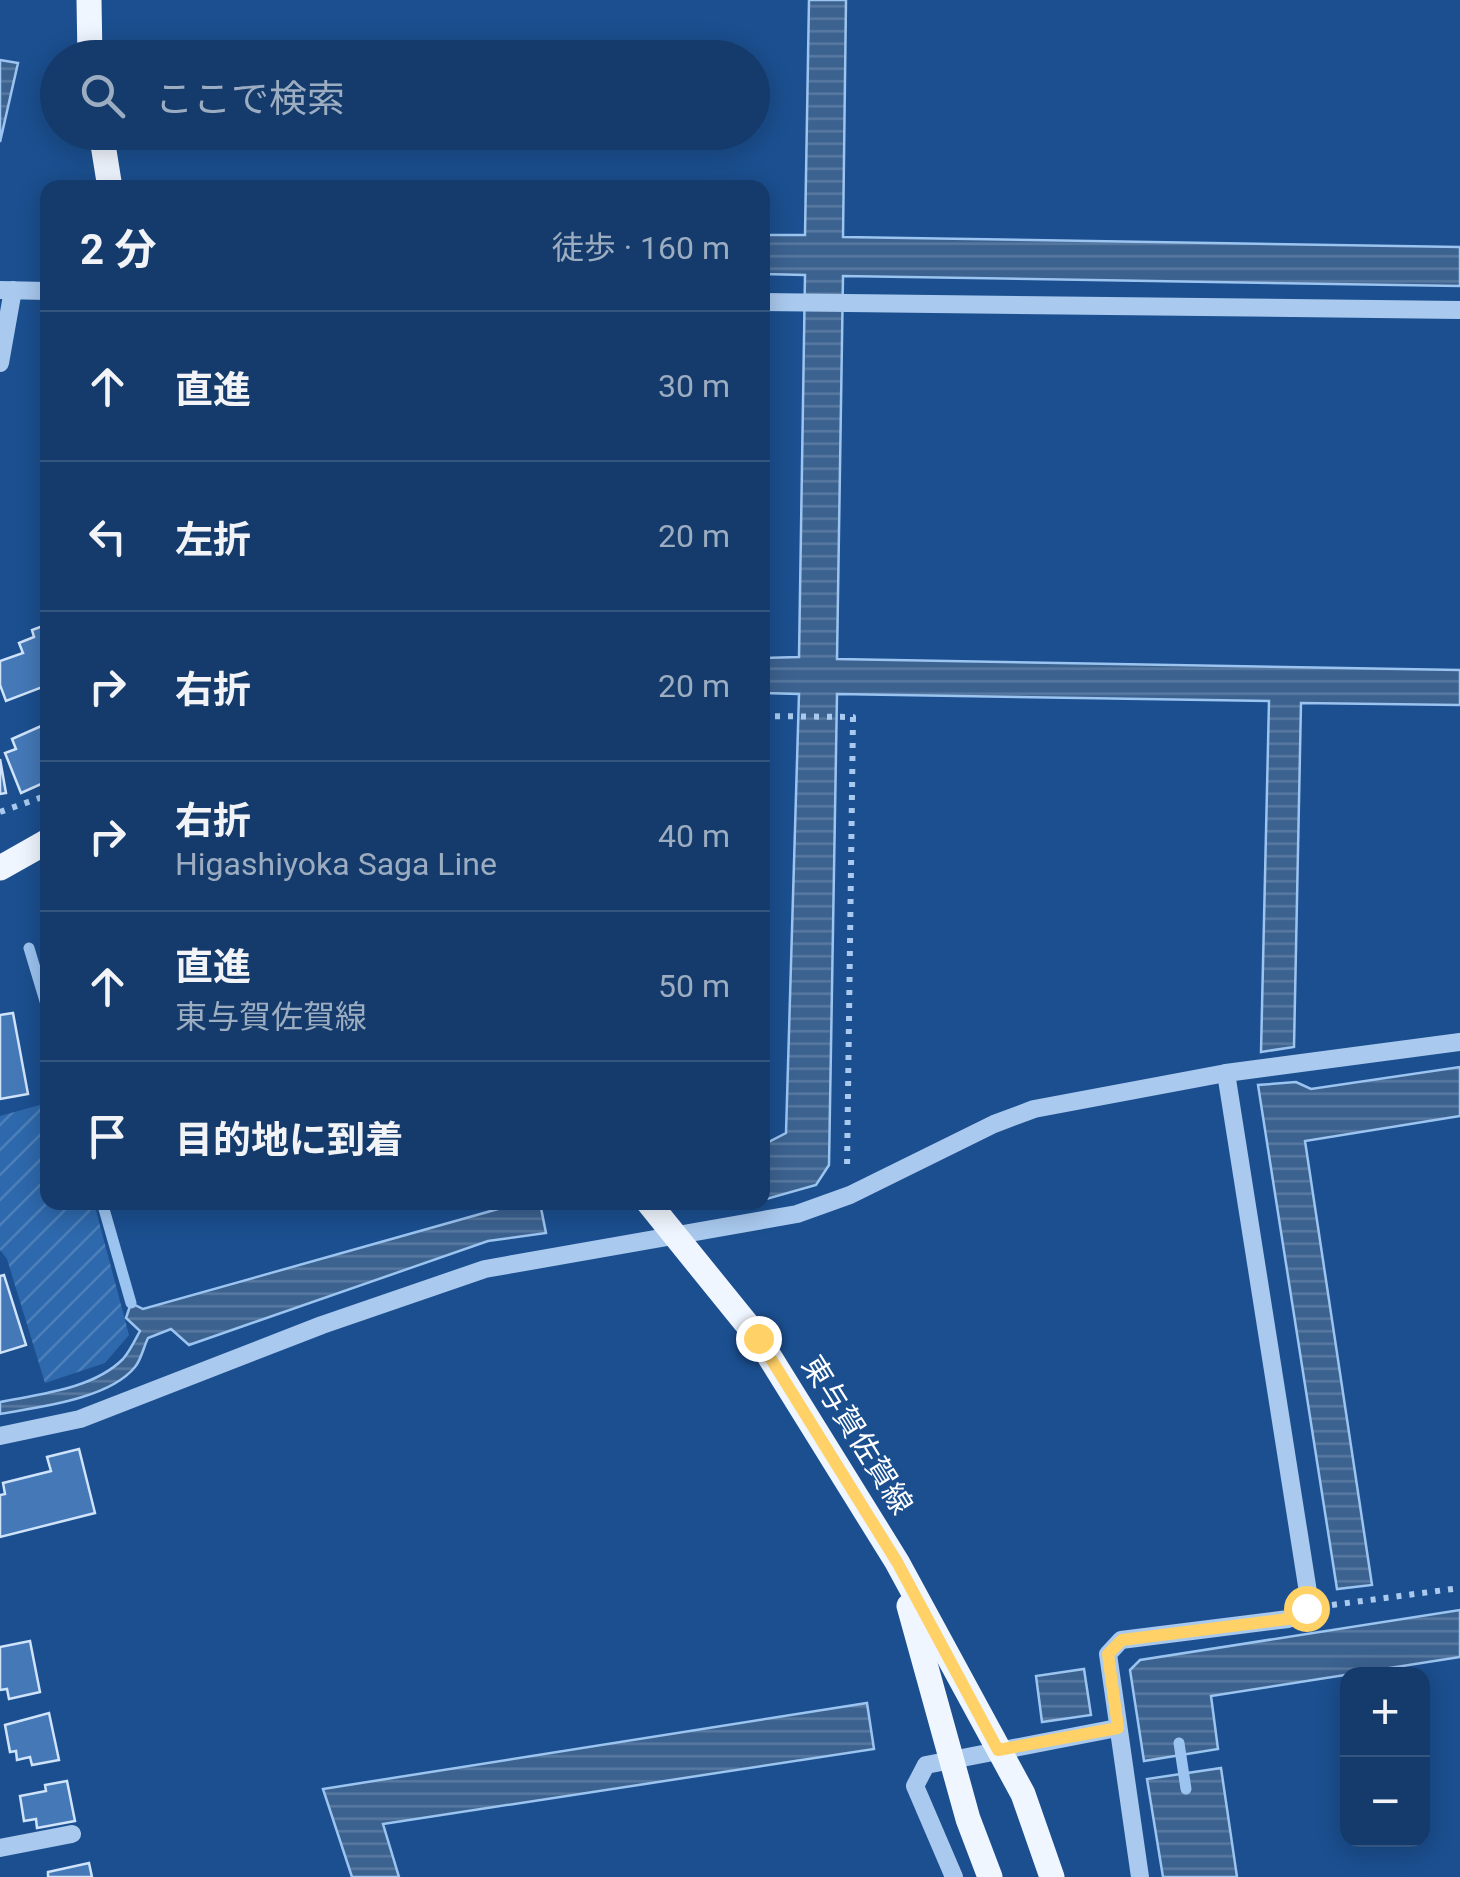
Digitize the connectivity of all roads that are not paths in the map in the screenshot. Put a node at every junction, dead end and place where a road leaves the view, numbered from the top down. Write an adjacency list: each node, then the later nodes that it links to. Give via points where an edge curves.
1 (89, 0): 2 (main road)
2 (90, 40)
3 (104, 150): 4 (main road)
4 (109, 180)
5 (6, 290): 6 (street); 9 (street)
6 (40, 291)
7 (770, 302): 8 (street)
8 (1460, 310)
9 (0, 362)
10 (40, 846): 11 (main road)
11 (0, 868)
12 (1460, 1042): 13 (street)
13 (1226, 1073): 15 (street, via 1034,1110 797,1214); 18 (street, via 1306,1608 1288,1619 1122,1640 1108,1654)
14 (654, 1210): 15 (main road, 東与賀佐賀線)
15 (675, 1236): 16 (street, via 485,1269 80,1419); 17 (main road, 東与賀佐賀線, via 758,1338)
16 (0, 1436)
17 (897, 1562): 19 (main road); 20 (main road)
18 (1118, 1728): 19 (street); 26 (street)
19 (998, 1750): 20 (street); 25 (main road, via 1023,1794)
20 (952, 1759): 23 (street, via 926,1765 915,1786); 24 (main road)
21 (72, 1834): 22 (street)
22 (1, 1843)
23 (954, 1877)
24 (990, 1877)
25 (1052, 1877)
26 (1140, 1877)

